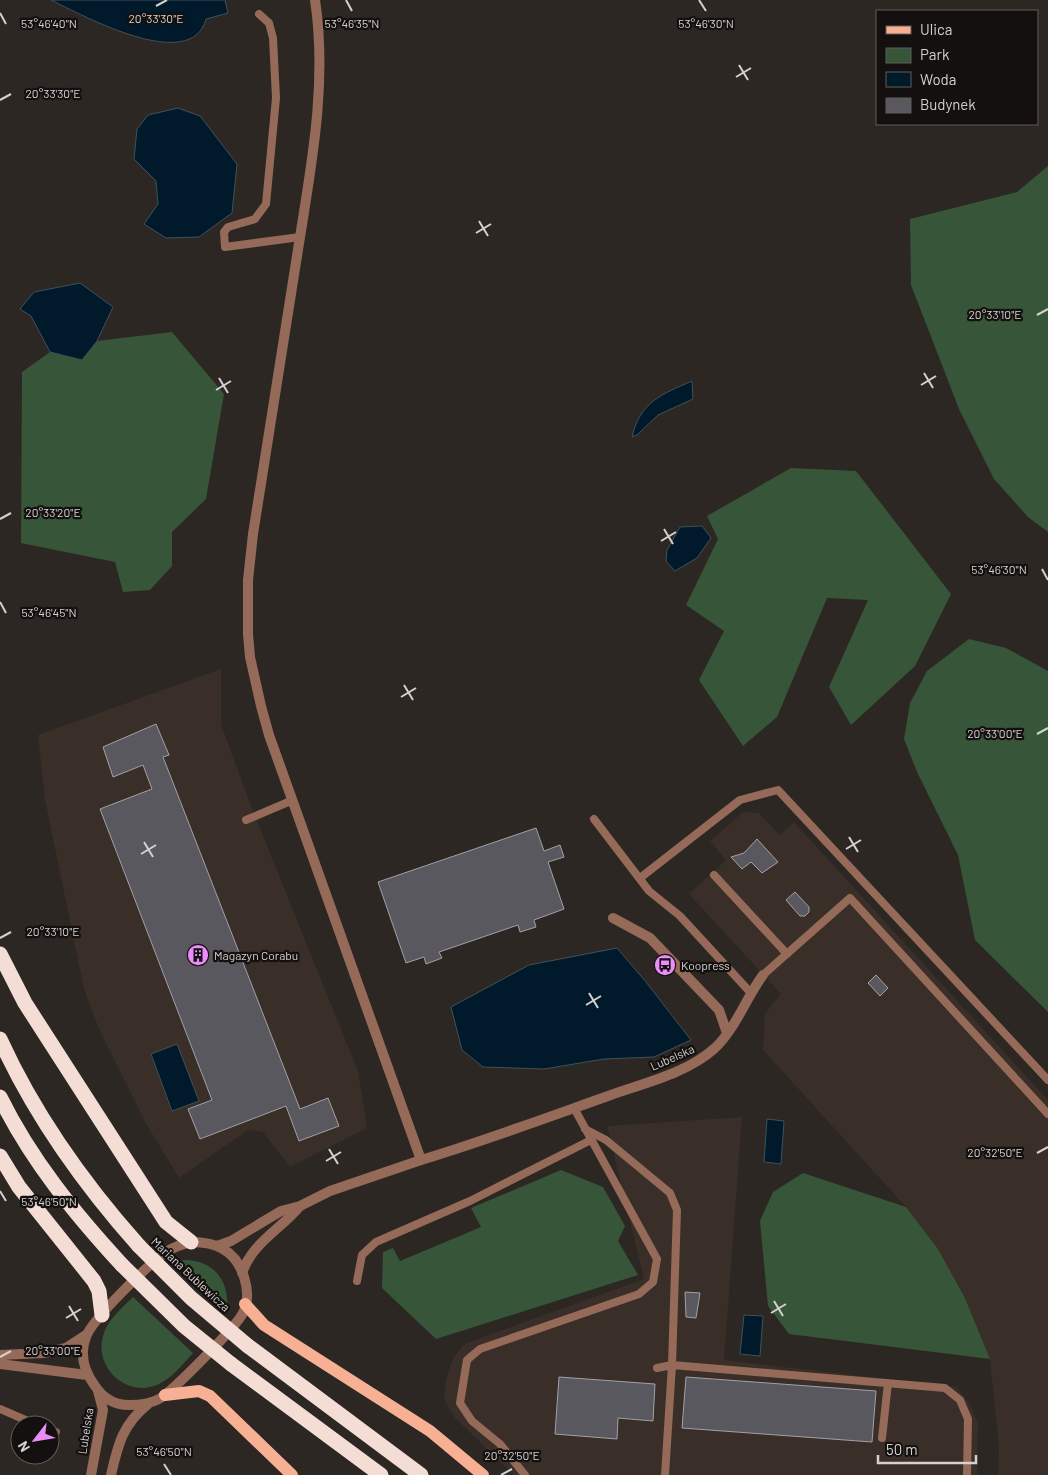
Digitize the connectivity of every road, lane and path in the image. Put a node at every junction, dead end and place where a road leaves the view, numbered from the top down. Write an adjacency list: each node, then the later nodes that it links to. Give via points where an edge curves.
1 (315, 0): 3 (street, via 319,102)
2 (259, 14): 3 (lane, via 269,23 273,38 276,98 266,204 255,219 228,227 224,232 225,247)
3 (300, 237): 4 (street, via 248,580 248,634 255,682 269,734)
4 (293, 800): 6 (lane); 23 (street)
5 (594, 819): 8 (lane)
6 (246, 820)
7 (714, 875): 11 (lane)
8 (640, 878): 13 (lane, via 649,891 680,916); 16 (lane, via 740,800 778,790)
9 (614, 918): 14 (street, via 650,938 719,1010)
10 (0, 954): 25 (highway, via 30,1011 166,1222)
11 (787, 954): 12 (lane); 19 (lane, via 850,898)
12 (763, 975): 13 (street, Lubelska)
13 (750, 992): 14 (street, Lubelska)
14 (728, 1033): 18 (street, Lubelska, via 701,1059 681,1070)
15 (0, 1039): 48 (highway, Mariana Bublewicza, bridge, via 38,1113 77,1172 139,1246 191,1298 248,1346)
16 (1048, 1080)
17 (0, 1097): 47 (highway, bridge, via 58,1192 122,1265 184,1326)
18 (574, 1108): 20 (lane); 23 (street, Lubelska)
19 (1048, 1114)
20 (585, 1129): 21 (lane); 34 (lane, via 606,1140 670,1193 678,1210)
21 (590, 1140): 28 (lane, via 470,1201 376,1242 362,1255); 50 (lane, via 658,1258 653,1282 639,1294 480,1349 467,1360 460,1403 472,1421 500,1444)
22 (0, 1156): 30 (highway, via 19,1187 94,1281)
23 (421, 1160): 24 (street, Lubelska, via 330,1191)
24 (300, 1206): 26 (street, via 282,1211 232,1241); 27 (street, via 258,1246 247,1259)
25 (191, 1242): 26 (street); 30 (street, via 157,1258)
26 (217, 1246): 27 (street, via 230,1254)
27 (242, 1273): 29 (street)
28 (357, 1280)
29 (245, 1304): 39 (street, via 244,1312 234,1326); 49 (main road, via 264,1325 430,1431)
30 (102, 1315): 31 (street)
31 (86, 1335): 32 (street, via 66,1348 44,1353); 36 (street, via 83,1361)
32 (0, 1355)
33 (0, 1364): 36 (street)
34 (672, 1365): 35 (lane); 37 (lane); 51 (lane)
35 (658, 1368)
36 (87, 1376): 38 (street)
37 (888, 1384): 43 (lane); 52 (lane, via 945,1388 960,1400 968,1419)
38 (98, 1391): 40 (street, via 122,1405); 44 (street, Lubelska, via 103,1410)
39 (165, 1395): 40 (street); 46 (main road, via 199,1391 210,1396)
40 (149, 1403): 45 (street, via 131,1418 124,1429)
41 (0, 1409): 42 (lane)
42 (14, 1415)
43 (882, 1438)
44 (91, 1475)
45 (111, 1475)
46 (292, 1475)
47 (381, 1475)
48 (421, 1475)
49 (482, 1475)
50 (525, 1475)
51 (665, 1475)
52 (966, 1475)

